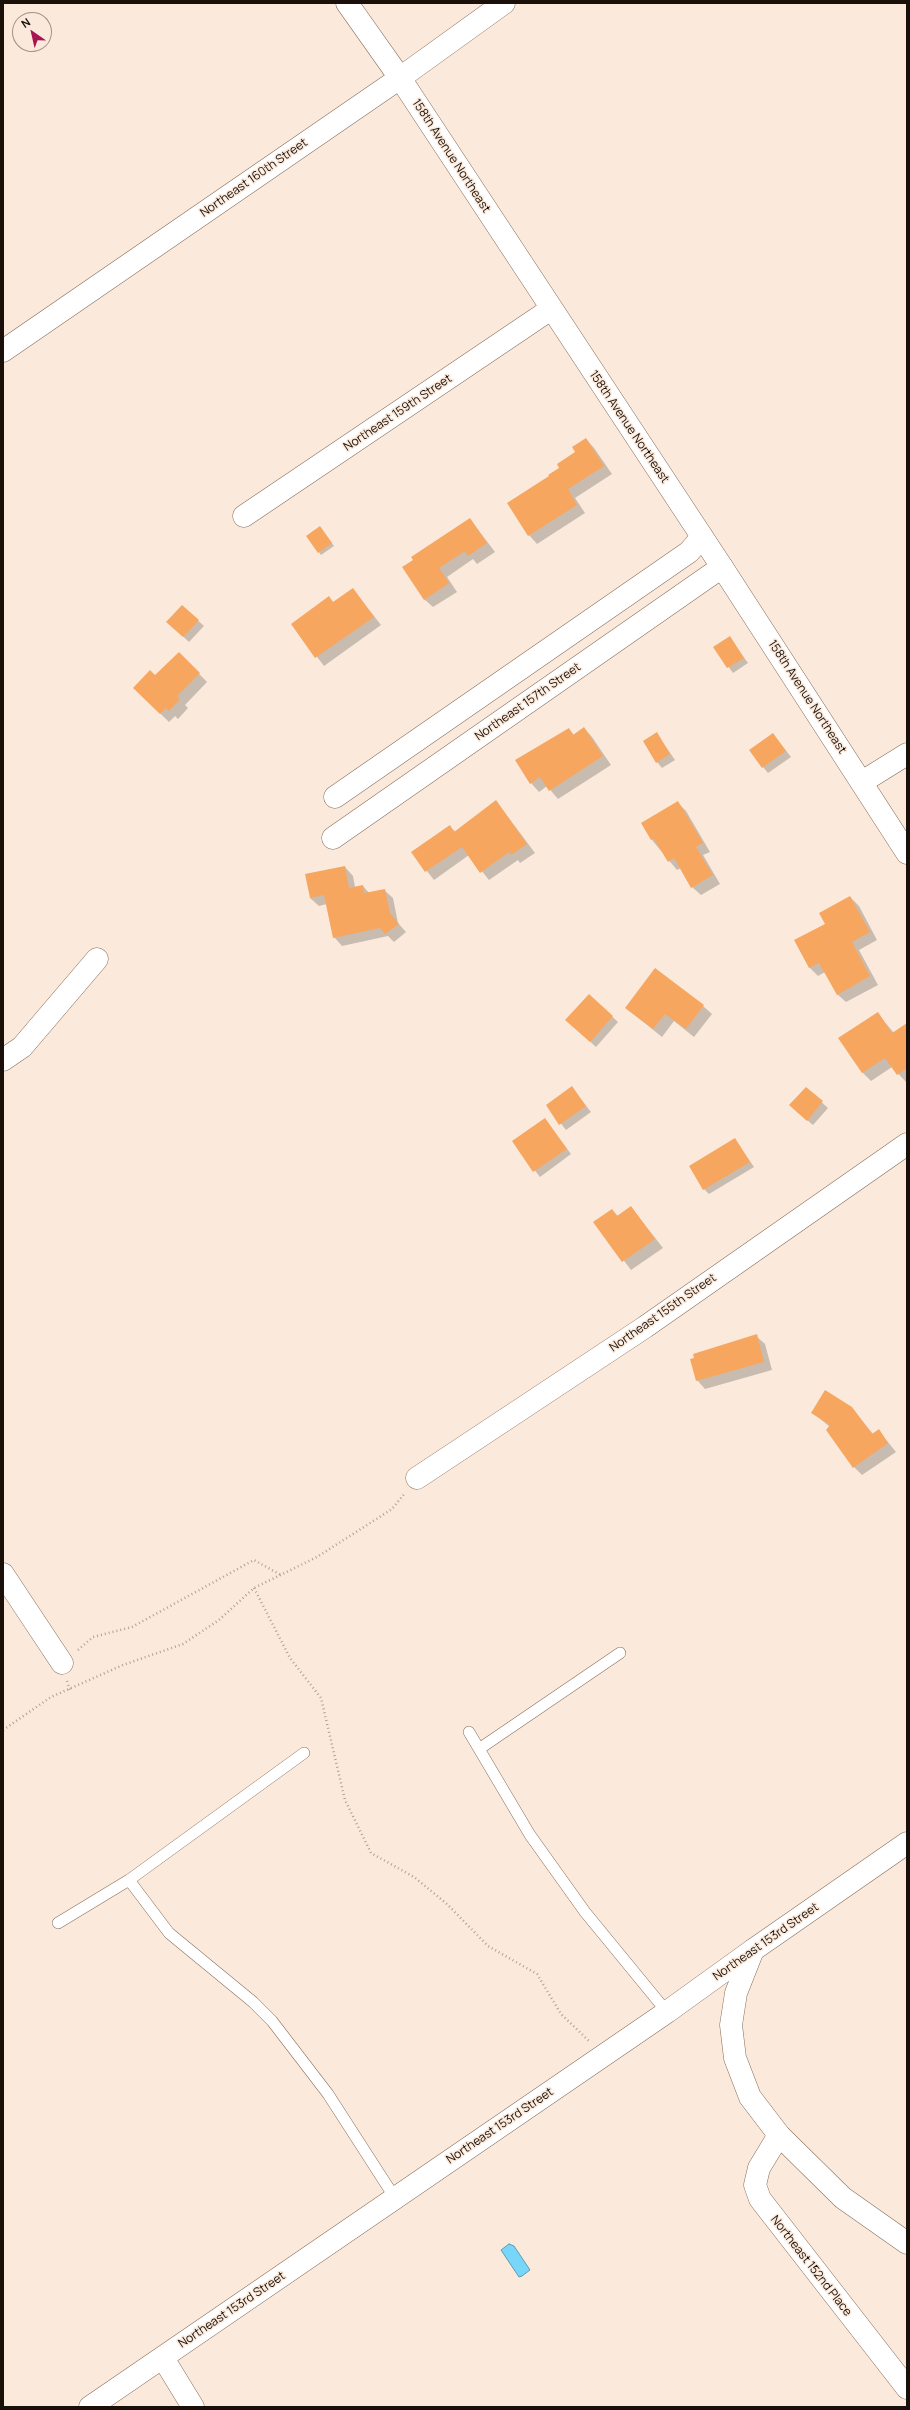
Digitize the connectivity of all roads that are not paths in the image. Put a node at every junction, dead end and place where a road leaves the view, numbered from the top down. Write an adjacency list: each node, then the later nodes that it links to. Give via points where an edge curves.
1 (347, 3): 3 (street, 158th Avenue Northeast)
2 (504, 3): 3 (street, Northeast 160th Street)
3 (400, 78): 4 (street, 158th Avenue Northeast); 5 (street, Northeast 160th Street)
4 (551, 309): 6 (street, Northeast 159th Street); 7 (street, 158th Avenue Northeast)
5 (3, 351)
6 (244, 516)
7 (702, 537): 8 (street, 158th Avenue Northeast); 11 (street, via 689,552)
8 (722, 567): 10 (street, 158th Avenue Northeast); 12 (street, Northeast 157th Street)
9 (907, 754): 10 (street)
10 (862, 782): 13 (street, 158th Avenue Northeast)
11 (335, 797)
12 (333, 838)
13 (907, 853)
14 (97, 960): 15 (street, via 22,1047)
15 (3, 1060)
16 (907, 1144): 17 (street, Northeast 155th Street, via 645,1327)
17 (417, 1478)
18 (3, 1574): 20 (street)
19 (620, 1653): 22 (lane)
20 (62, 1663)
21 (469, 1732): 22 (lane)
22 (479, 1749): 28 (lane, via 530,1835 584,1912)
23 (304, 1753): 25 (lane)
24 (907, 1843): 27 (street, Northeast 153rd Street)
25 (130, 1880): 26 (lane); 30 (lane, via 169,1933 253,2002 272,2021 328,2094)
26 (58, 1923)
27 (753, 1950): 28 (street, Northeast 153rd Street); 29 (street, via 736,1993 731,2025 735,2058 750,2097)
28 (667, 2012): 30 (street, Northeast 153rd Street)
29 (779, 2135): 31 (street, via 843,2198); 33 (street, Northeast 152nd Place, via 759,2168 755,2185 760,2199)
30 (395, 2198): 32 (street, Northeast 153rd Street)
31 (907, 2243)
32 (162, 2358): 34 (street, Northeast 153rd Street); 35 (street)
33 (907, 2388)
34 (90, 2407)
35 (193, 2407)

